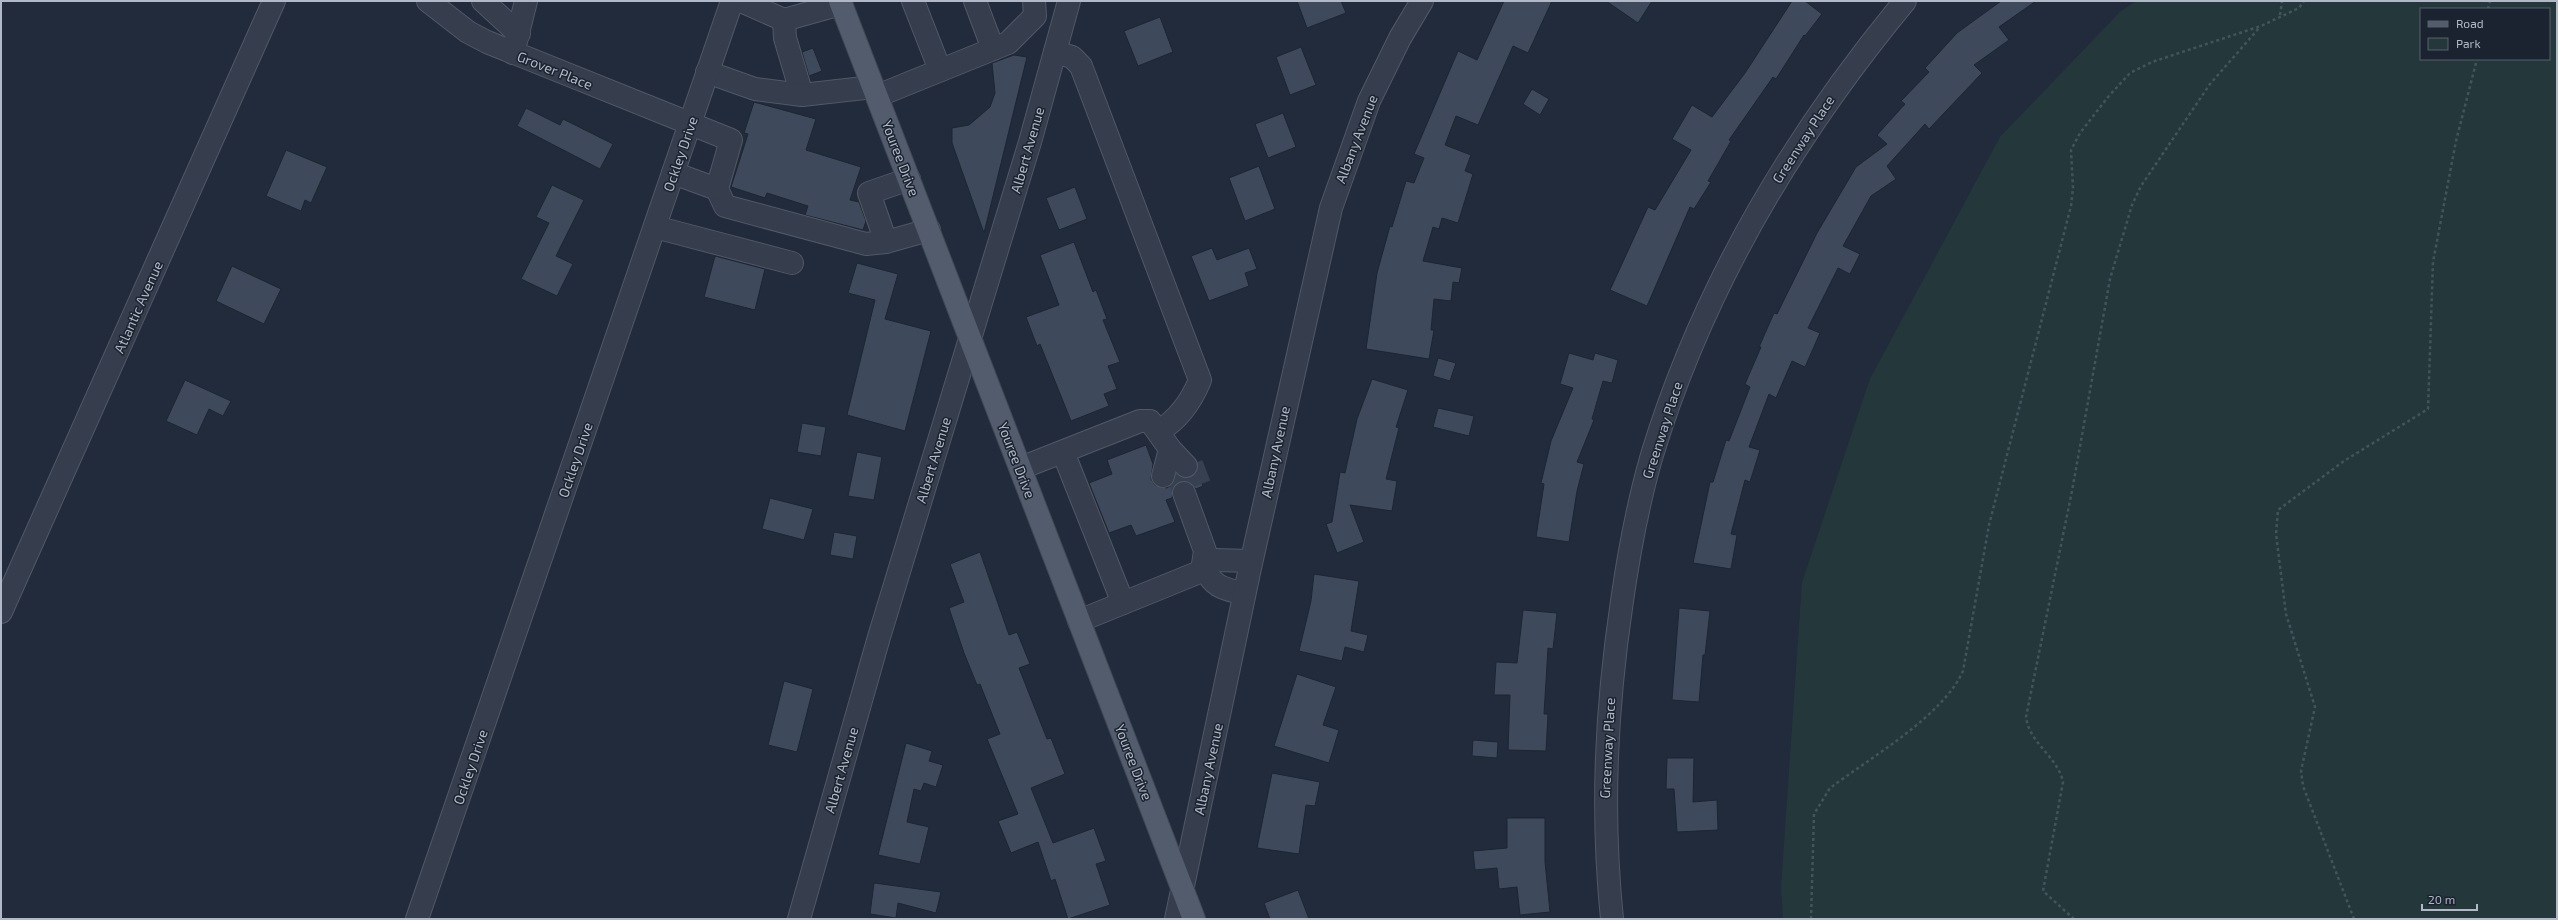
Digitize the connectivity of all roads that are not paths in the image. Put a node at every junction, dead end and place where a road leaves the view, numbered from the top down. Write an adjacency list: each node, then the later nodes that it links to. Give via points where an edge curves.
1 (274, 1): 40 (street, Atlantic Avenue)
2 (428, 1): 15 (street, Grover Place, via 468,32)
3 (483, 1): 15 (street)
4 (526, 1): 15 (street)
5 (732, 1): 19 (street, Ockley Drive)
6 (741, 1): 14 (street)
7 (913, 1): 18 (street)
8 (974, 1): 16 (street)
9 (1034, 1): 16 (street, via 1035,16 1008,43)
10 (1069, 1): 17 (street, Albert Avenue)
11 (1422, 1): 36 (street, Albany Avenue, via 1400,38 1369,101 1331,208)
12 (1905, 1): 47 (street, Greenway Place, via 1839,84 1761,206 1734,254 1692,347 1653,454 1631,538 1609,698 1604,815)
13 (841, 2): 14 (street); 20 (main road, Youree Drive)
14 (784, 20): 21 (street, via 785,38)
15 (516, 44): 22 (street, Grover Place)
16 (993, 49): 18 (street)
17 (1055, 52): 30 (street, Albert Avenue); 31 (street, via 1072,57 1081,66 1200,380)
18 (940, 70): 20 (street)
19 (707, 72): 21 (street, via 755,89); 22 (street, Ockley Drive)
20 (875, 91): 21 (street); 24 (main road, Youree Drive)
21 (802, 96)
22 (690, 124): 23 (street, Ockley Drive); 25 (street, Grover Place, via 731,140)
23 (673, 173): 25 (street); 26 (street, Ockley Drive)
24 (909, 180): 27 (main road, Youree Drive); 28 (street, via 869,193)
25 (717, 189): 28 (street, via 725,206 866,244)
26 (655, 227): 29 (street); 43 (street, Ockley Drive)
27 (929, 230): 28 (street); 30 (main road, Youree Drive)
28 (886, 242)
29 (792, 263)
30 (970, 337): 33 (main road, Youree Drive); 44 (street, Albert Avenue, via 879,637)
31 (1164, 440): 32 (street, via 1150,421 1140,421); 34 (street)
32 (1063, 452): 33 (street); 39 (street)
33 (1021, 468): 41 (main road, Youree Drive)
34 (1179, 469)
35 (1187, 493): 37 (street, via 1205,551)
36 (1252, 561): 37 (street, via 1220,559 1215,560); 38 (street, Albany Avenue)
37 (1204, 570): 38 (street, via 1216,586); 39 (street)
38 (1244, 594): 42 (street, Albany Avenue)
39 (1123, 603): 41 (street)
40 (1, 612)
41 (1079, 621): 42 (main road, Youree Drive)
42 (1183, 890): 45 (street, Albany Avenue); 46 (main road, Youree Drive)
43 (417, 919)
44 (799, 919)
45 (1176, 919)
46 (1194, 919)
47 (1612, 919)

